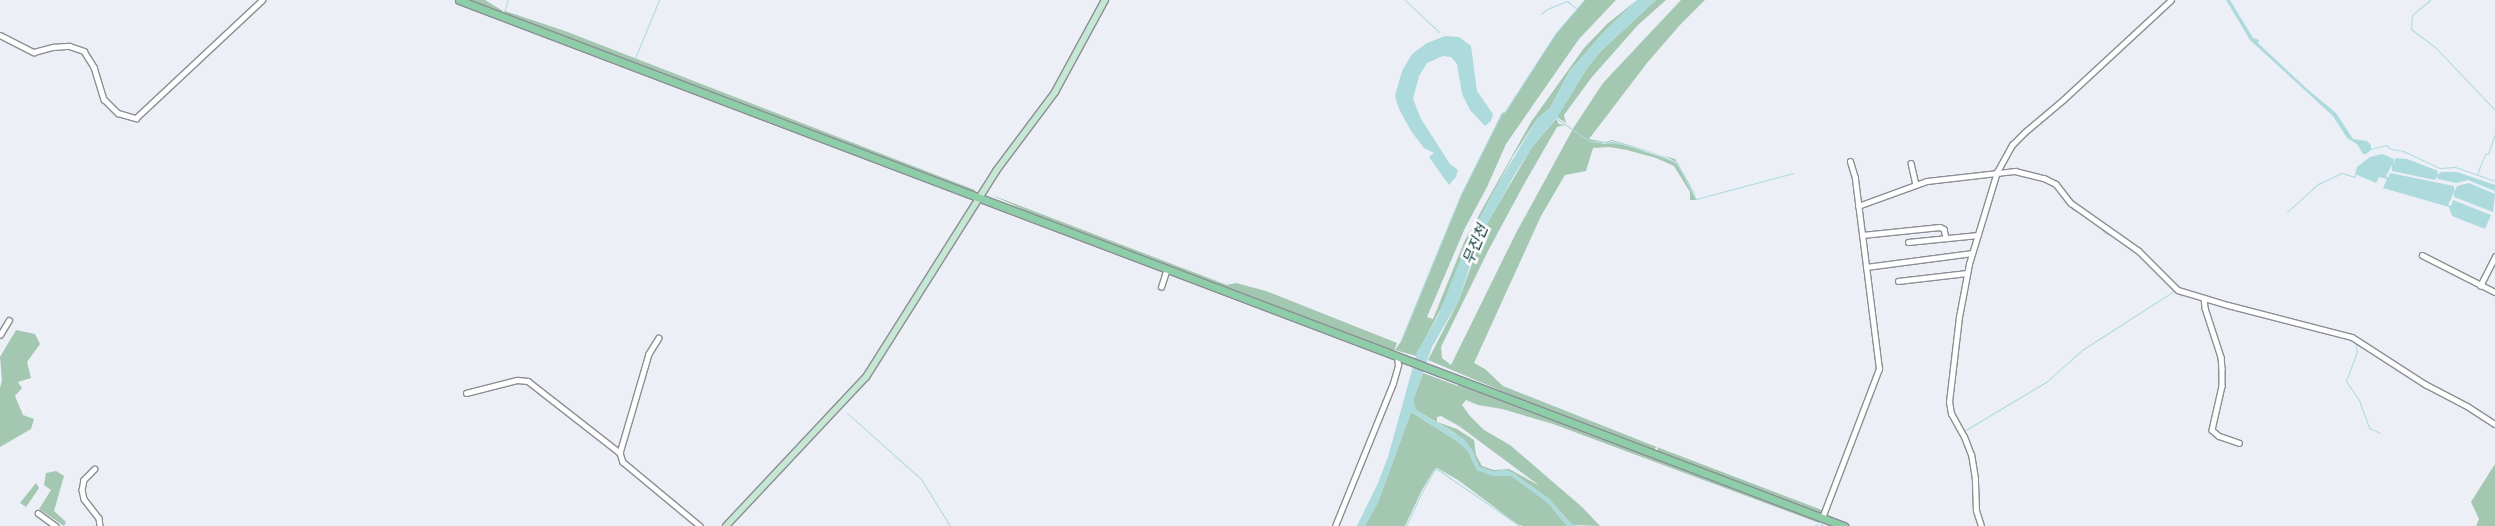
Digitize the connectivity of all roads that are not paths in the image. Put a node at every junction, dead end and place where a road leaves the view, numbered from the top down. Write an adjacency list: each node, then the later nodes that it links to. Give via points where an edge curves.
1 (262, 0): 5 (street, via 136,118 118,113 104,99 94,67 84,51 70,46 34,52)
2 (459, 0): 10 (main road)
3 (1105, 0): 10 (main road, via 1055,92)
4 (2171, 0): 8 (street, via 2025,132 2012,145)
5 (0, 34)
6 (1850, 162): 11 (street)
7 (1911, 163): 9 (street)
8 (1997, 172): 9 (street); 13 (street); 26 (street, via 2023,172 2052,181 2071,203 2139,251 2171,285)
9 (1916, 184): 11 (street)
10 (980, 199): 20 (main road); 41 (main road, via 866,377)
11 (1858, 206): 12 (street)
12 (1862, 235): 14 (street, via 1940,227 1944,229); 19 (street)
13 (1978, 235): 14 (street); 16 (street)
14 (1946, 238): 15 (street)
15 (1908, 242)
16 (1972, 253): 19 (street); 21 (street)
17 (2422, 254): 23 (street)
18 (2495, 257): 23 (street)
19 (1866, 267): 37 (street, via 1879,368)
20 (1167, 269): 24 (street); 30 (main road)
21 (1967, 273): 22 (street); 44 (street, via 1949,406 1971,455 1976,511)
22 (1898, 281)
23 (2480, 286): 25 (street)
24 (1161, 287)
25 (2495, 292)
26 (2204, 298): 32 (street, via 2352,337); 33 (street, via 2222,368 2222,386 2212,430)
27 (8, 320): 28 (street)
28 (0, 335)
29 (659, 338): 34 (street, via 649,354)
30 (1401, 358): 37 (main road); 42 (street)
31 (466, 393): 34 (street, via 517,380 528,381)
32 (2495, 424)
33 (2239, 443)
34 (620, 453): 40 (street, via 623,462)
35 (95, 469): 39 (street, via 84,480 82,490 84,499 99,518)
36 (38, 513): 38 (street)
37 (1822, 518): 43 (main road)
38 (56, 526)
39 (100, 526)
40 (700, 526)
41 (726, 526)
42 (1335, 526)
43 (1844, 526)
44 (1981, 526)

